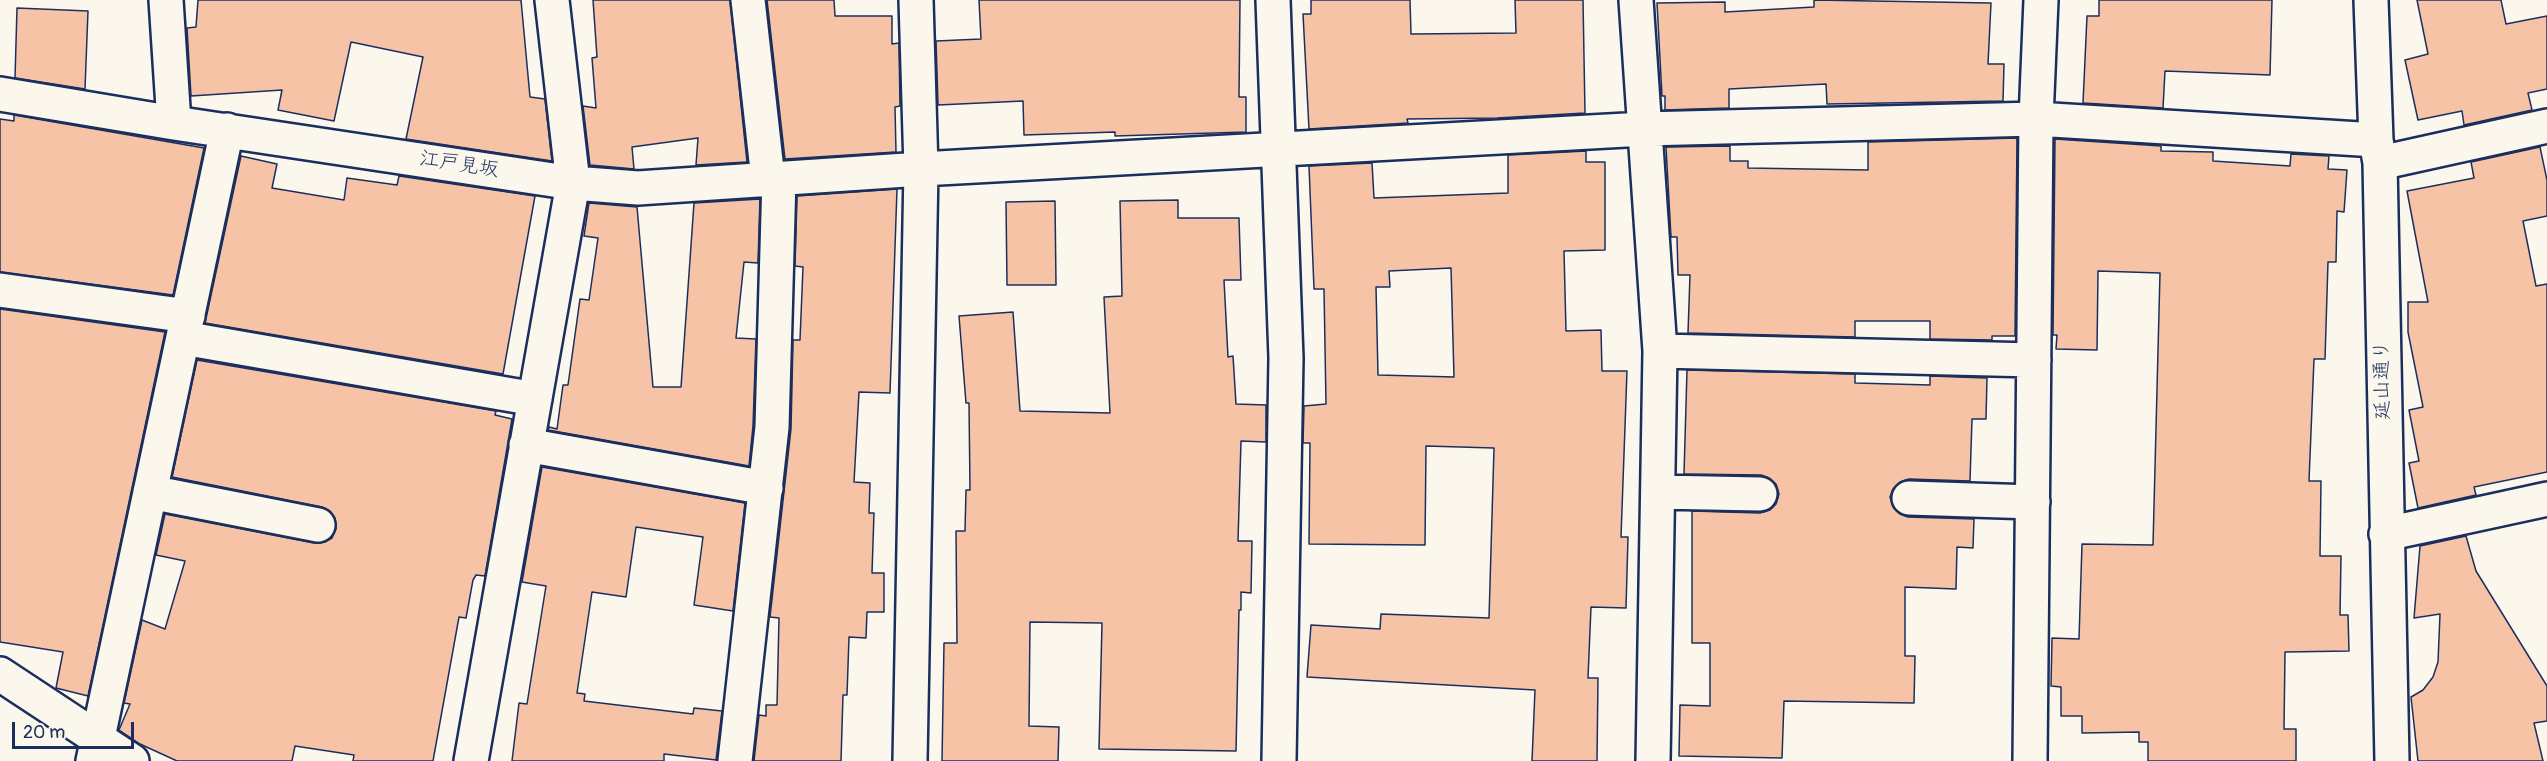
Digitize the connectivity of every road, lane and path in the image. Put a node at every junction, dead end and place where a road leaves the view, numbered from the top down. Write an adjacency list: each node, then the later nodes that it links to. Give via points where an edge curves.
1 (166, 0): 11 (street)
2 (552, 0): 19 (street)
3 (748, 0): 18 (street)
4 (916, 0): 17 (street)
5 (1273, 0): 15 (street)
6 (1636, 0): 13 (street)
7 (2041, 0): 10 (street)
8 (2371, 0): 16 (street, 延山通り)
9 (0, 94): 11 (street, 江戸見坂)
10 (2036, 119): 13 (street, 江戸見坂); 16 (street, 江戸見坂); 23 (street)
11 (174, 123): 14 (street, 江戸見坂)
12 (2547, 126): 16 (street, 江戸見坂)
13 (1644, 129): 15 (street, 江戸見坂); 22 (street)
14 (227, 130): 19 (street, 江戸見坂); 21 (street)
15 (1278, 149): 17 (street, 江戸見坂); 41 (street, via 1286,358)
16 (2378, 152): 34 (street, 延山通り)
17 (921, 169): 18 (street, 江戸見坂); 40 (street)
18 (774, 179): 19 (street, 江戸見坂, via 638,188); 26 (street, via 772,427)
19 (573, 183): 24 (street)
20 (0, 290): 21 (street)
21 (185, 327): 24 (street); 27 (street)
22 (1660, 351): 23 (street); 28 (street)
23 (2034, 360): 32 (street)
24 (535, 399): 25 (street)
25 (526, 445): 26 (street); 38 (street)
26 (766, 488): 39 (street)
27 (150, 492): 33 (street); 36 (street)
28 (1658, 492): 29 (street); 42 (street)
29 (1760, 494)
30 (1910, 498): 32 (street)
31 (2547, 499): 34 (street)
32 (2033, 502): 43 (street)
33 (318, 525)
34 (2386, 534): 44 (street, 延山通り)
35 (0, 674): 36 (street)
36 (95, 750): 37 (street)
37 (132, 761)
38 (471, 761)
39 (735, 761)
40 (910, 761)
41 (1278, 761)
42 (1653, 761)
43 (2030, 761)
44 (2392, 761)

